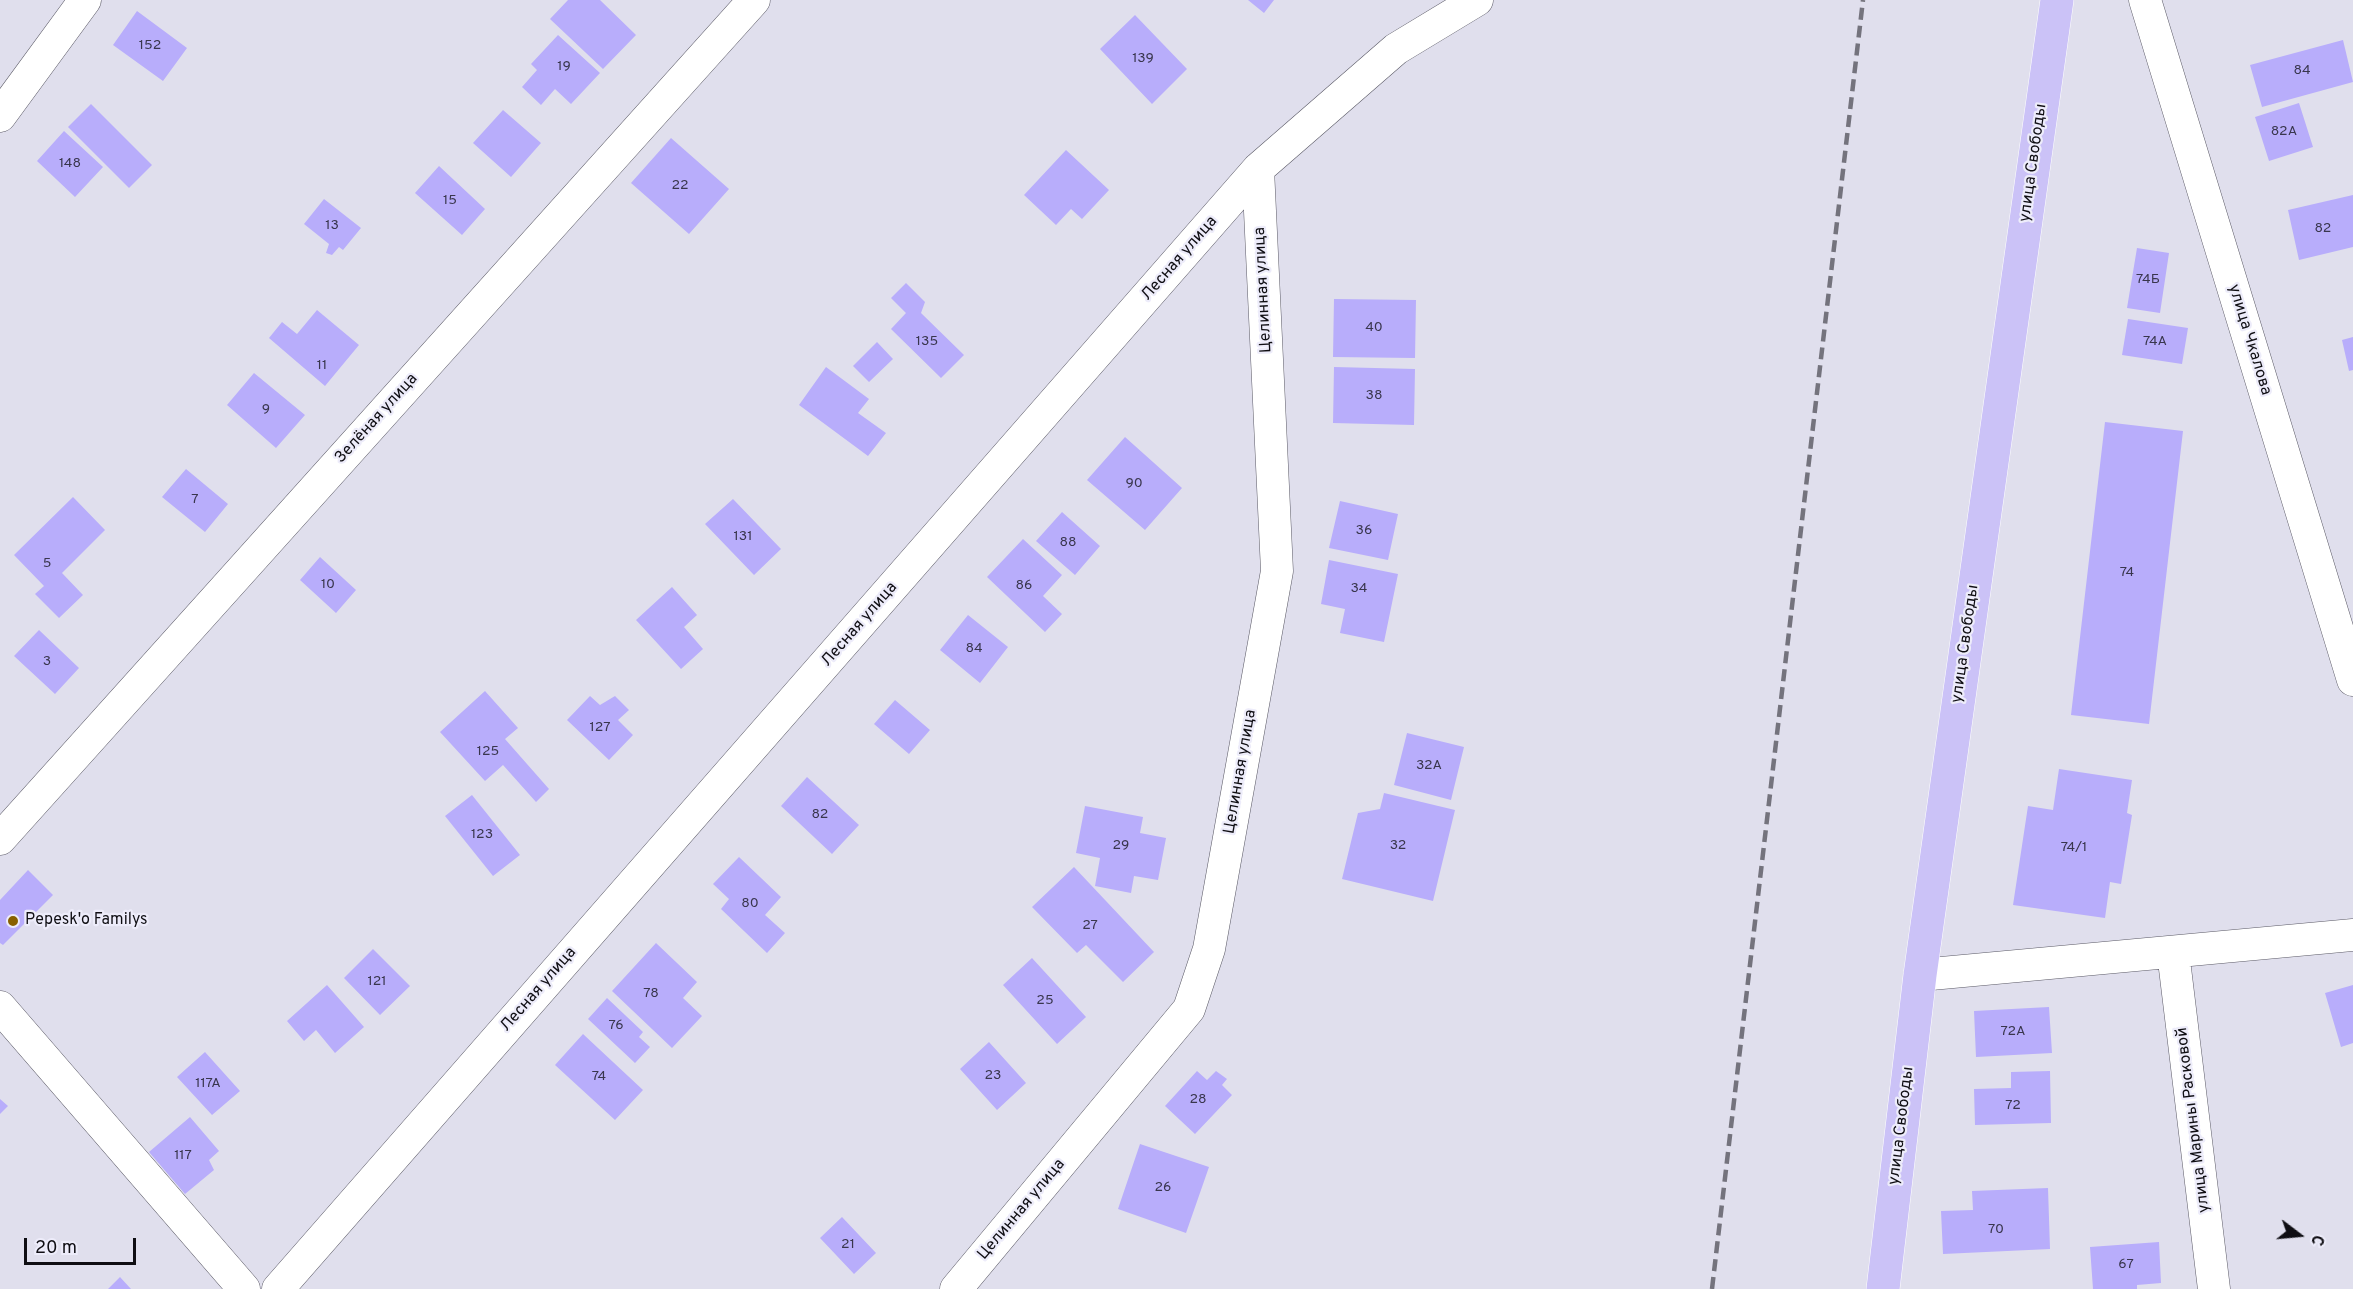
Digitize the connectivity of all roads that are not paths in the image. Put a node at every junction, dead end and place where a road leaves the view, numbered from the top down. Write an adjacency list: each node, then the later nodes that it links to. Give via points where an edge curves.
1 (85, 0): 6 (street)
2 (754, 0): 9 (street, Зелёная улица)
3 (1477, 0): 7 (street, Лесная улица, via 1396,49)
4 (2057, 0): 12 (main road, улица Свободы)
5 (2145, 0): 8 (street, улица Чкалова)
6 (0, 116)
7 (1258, 169): 15 (street, Лесная улица); 16 (street, Целинная улица, via 1276,571 1209,949 1189,1009)
8 (2353, 680)
9 (0, 839)
10 (2353, 935): 11 (street)
11 (2173, 952): 12 (street); 18 (street, улица Марины Расковой)
12 (1920, 975): 17 (main road, улица Свободы)
13 (0, 1007): 14 (street)
14 (244, 1289)
15 (278, 1289)
16 (956, 1289)
17 (1883, 1289)
18 (2214, 1289)

